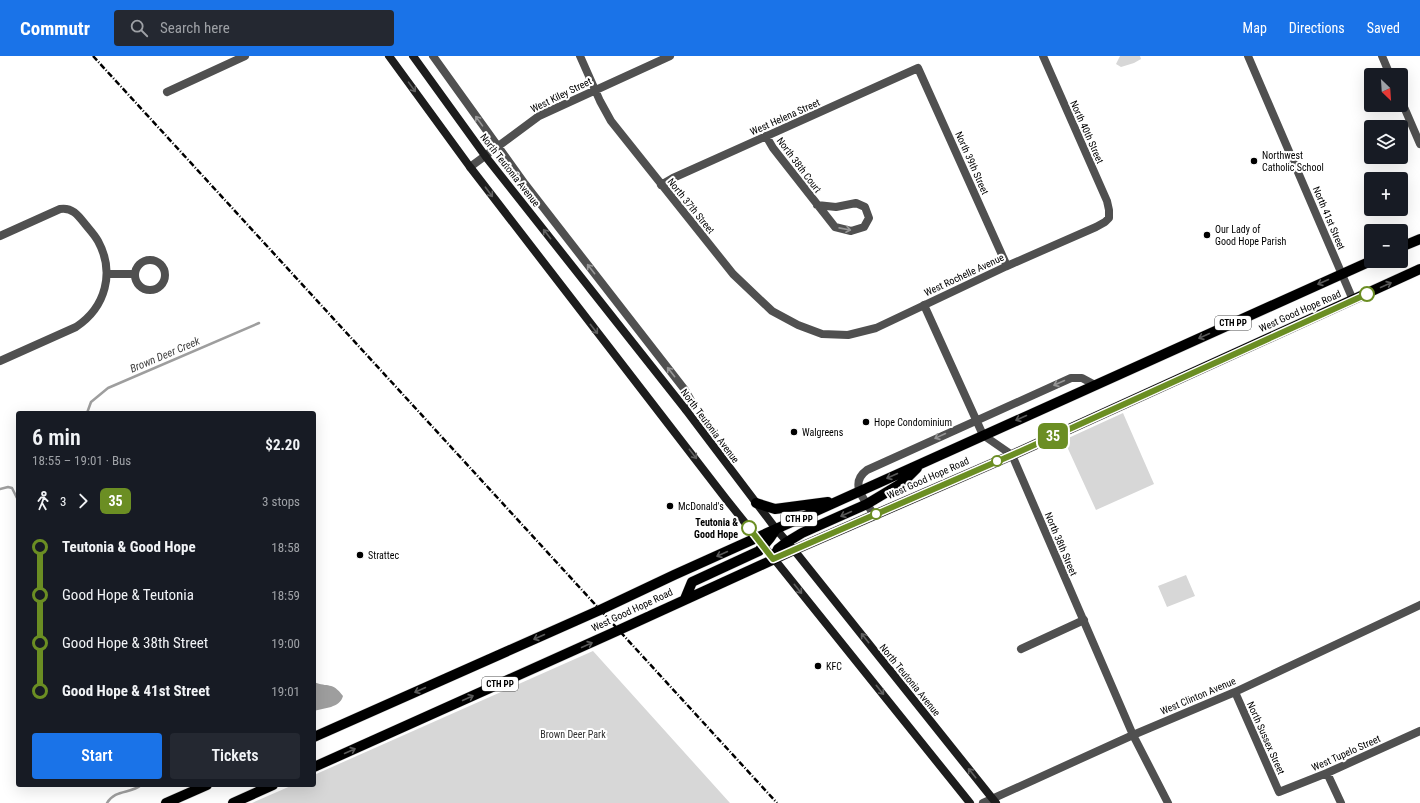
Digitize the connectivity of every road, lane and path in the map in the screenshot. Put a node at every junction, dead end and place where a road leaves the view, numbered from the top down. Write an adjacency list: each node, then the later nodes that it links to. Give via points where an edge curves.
1 (245, 56): 13 (street)
2 (389, 56): 19 (main road, one-way to 19)
3 (413, 56): 18 (main road, North Teutonia Avenue)
4 (433, 56): 17 (street, North Teutonia Avenue, one-way to 4)
5 (580, 56): 12 (street, North 37th Street)
6 (670, 56): 12 (street, West Kiley Street)
7 (1043, 56): 22 (street, North 40th Street, via 1107,201)
8 (1248, 56): 31 (street, North 41st Street)
9 (1382, 56): 11 (street)
10 (918, 68): 15 (street, West Helena Street); 27 (street, North 39th Street)
11 (1387, 68)
12 (595, 90): 17 (street, West Kiley Street, via 539,116); 20 (street, North 37th Street, via 611,121)
13 (167, 92)
14 (1406, 112): 16 (street)
15 (766, 136): 20 (street, West Helena Street); 21 (street, North 38th Court)
16 (1420, 144)
17 (498, 147): 18 (street, West Kiley Street); 37 (street, North Teutonia Avenue, one-way to 17, via 693,404 684,390)
18 (486, 156): 19 (street, West Kiley Street); 37 (main road, North Teutonia Avenue, one-way to 18)
19 (470, 167): 48 (main road, one-way to 48)
20 (661, 185): 34 (street, North 37th Street, via 733,274 770,309 798,325)
21 (817, 205): 21 (street, North 38th Court, one-way to 21, via 835,227 851,231 864,227 869,218 865,207 856,202 836,208)
22 (1109, 218): 27 (street, West Rochelle Avenue, via 1096,227)
23 (0, 236): 29 (street, via 60,209 68,209 94,234 104,258)
24 (1420, 239): 25 (main road)
25 (1408, 244)
26 (1364, 264): 31 (main road, West Good Hope Road / CTH PP)
27 (1007, 266): 33 (street, West Rochelle Avenue)
28 (1420, 269): 32 (main road, West Good Hope Road / CTH PP, one-way to 28)
29 (107, 274): 30 (street); 35 (street, via 100,302 85,321)
30 (135, 274)
31 (1342, 274): 32 (street, North 41st Street); 36 (main road, West Good Hope Road / CTH PP, one-way to 36)
32 (1353, 300): 40 (main road, West Good Hope Road / CTH PP)
33 (924, 305): 34 (street, West Rochelle Avenue, via 876,328 848,335); 38 (street)
34 (822, 334)
35 (0, 361)
36 (1095, 385): 38 (street, one-way to 38, via 1082,378 1071,378); 39 (main road, West Good Hope Road / CTH PP, one-way to 39)
37 (686, 410): 44 (main road, North Teutonia Avenue)
38 (976, 420): 39 (street); 42 (street, one-way to 42, via 867,470 858,480)
39 (983, 435): 40 (street); 41 (main road, West Good Hope Road / CTH PP)
40 (1012, 455): 46 (main road, West Good Hope Road / CTH PP); 55 (street, North 38th Street)
41 (925, 462): 42 (main road, West Good Hope Road / CTH PP, one-way to 42); 45 (main road, via 902,483)
42 (859, 491): 43 (main road, West Good Hope Road / CTH PP); 45 (street)
43 (840, 500): 44 (main road, via 775,509); 47 (main road, West Good Hope Road / CTH PP)
44 (756, 503): 47 (main road, North Teutonia Avenue)
45 (867, 504): 46 (street); 49 (main road, one-way to 49)
46 (874, 515): 51 (main road, West Good Hope Road / CTH PP)
47 (776, 529): 48 (main road, West Good Hope Road / CTH PP); 49 (main road, North Teutonia Avenue); 50 (main road)
48 (758, 538): 50 (main road); 60 (main road, West Good Hope Road / CTH PP, one-way to 60)
49 (787, 542): 51 (main road, North Teutonia Avenue); 52 (main road, via 778,549)
50 (764, 546): 52 (main road); 53 (main road, via 752,555 692,582)
51 (794, 550): 52 (main road, West Good Hope Road / CTH PP); 66 (main road, North Teutonia Avenue, one-way to 51)
52 (773, 559): 53 (main road, West Good Hope Road / CTH PP); 69 (main road, one-way to 69)
53 (685, 599): 61 (main road, West Good Hope Road / CTH PP, one-way to 53)
54 (1420, 606): 57 (street, West Clinton Avenue)
55 (1084, 620): 56 (street); 59 (street, North 38th Street)
56 (1020, 649)
57 (1235, 692): 59 (street, West Clinton Avenue); 65 (street, North Sussex Street)
58 (1420, 731): 62 (street, West Tupelo Street)
59 (1133, 734): 66 (street, West Clinton Avenue); 71 (street, North 38th Street)
60 (316, 736)
61 (316, 766)
62 (1327, 773): 65 (street, West Tupelo Street); 72 (street)
63 (202, 787): 67 (main road)
64 (269, 787): 68 (main road)
65 (1279, 792)
66 (995, 801): 70 (street, West Clinton Avenue)
67 (166, 803)
68 (233, 803)
69 (970, 803)
70 (983, 803)
71 (1168, 803)
72 (1341, 803)

